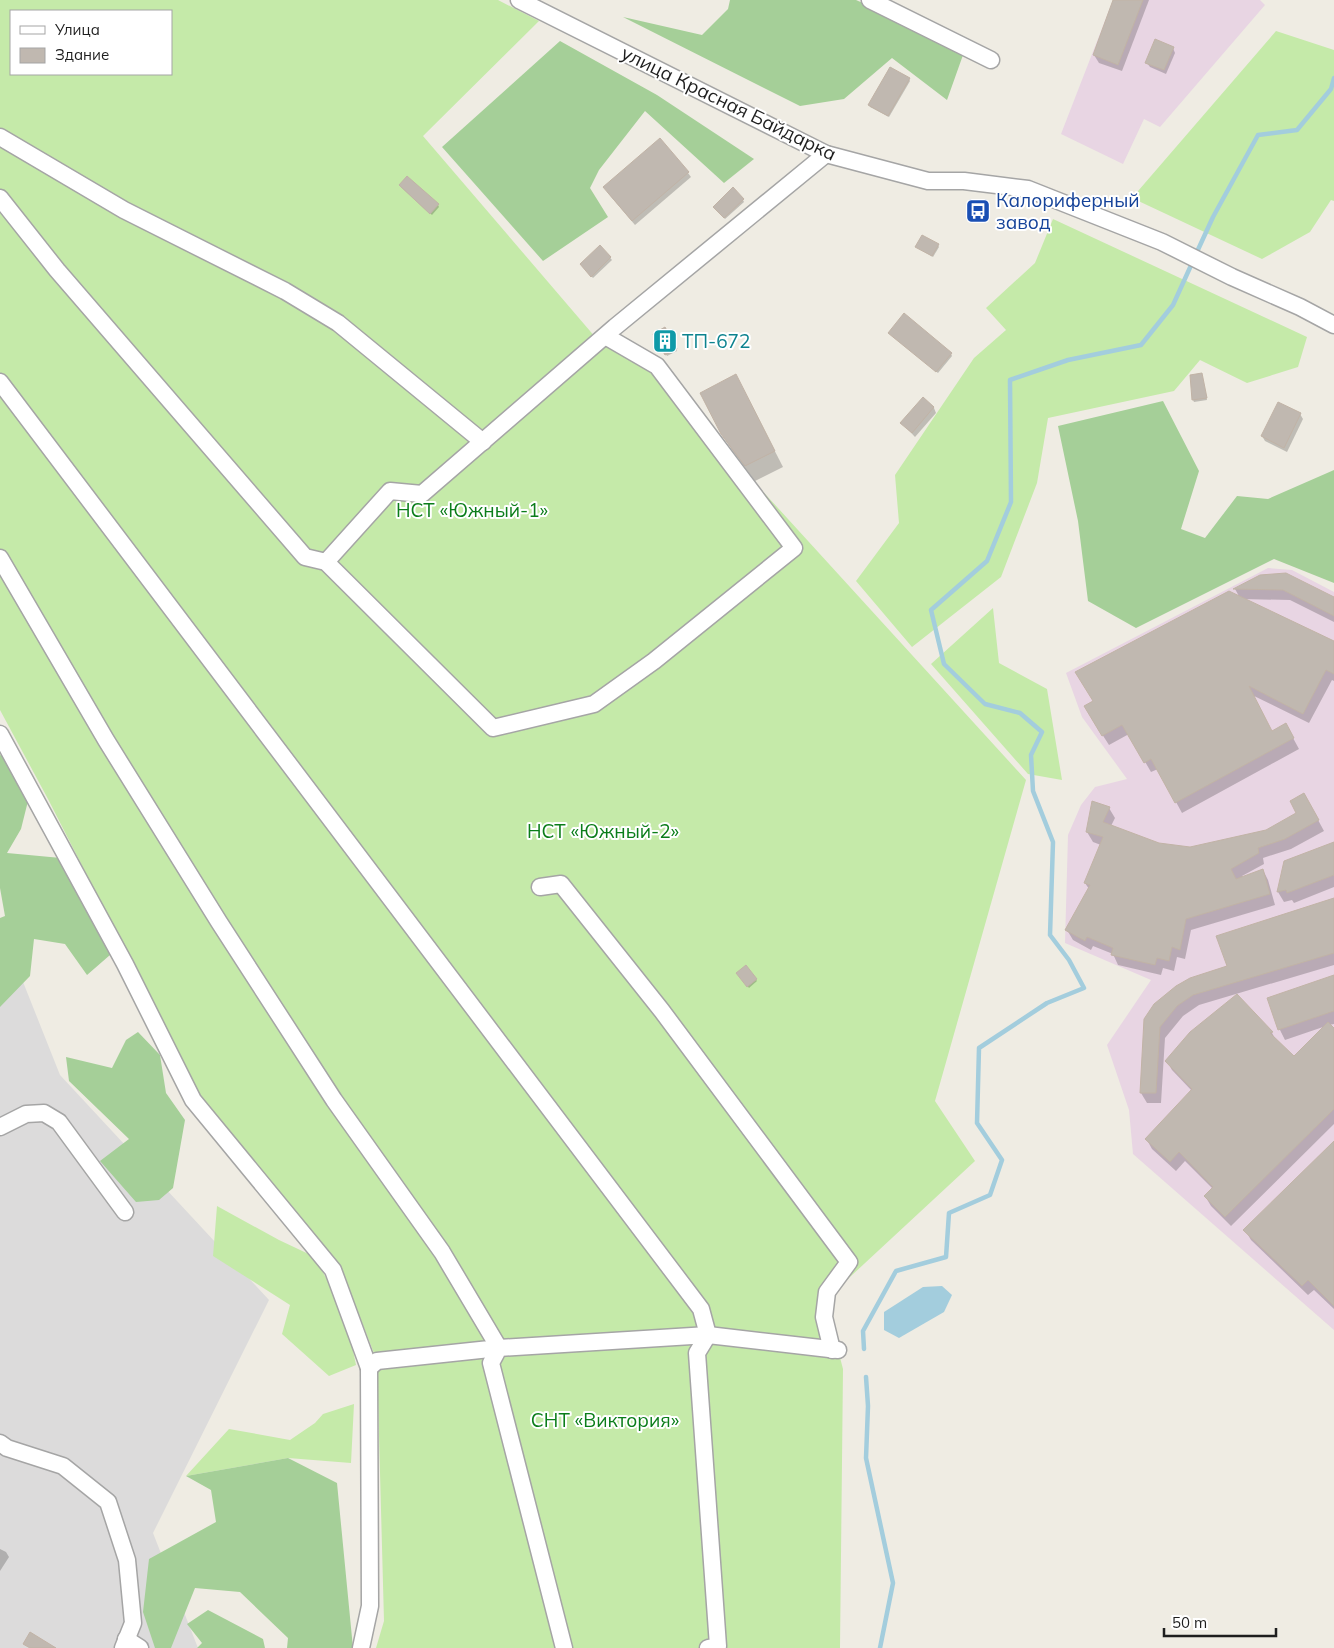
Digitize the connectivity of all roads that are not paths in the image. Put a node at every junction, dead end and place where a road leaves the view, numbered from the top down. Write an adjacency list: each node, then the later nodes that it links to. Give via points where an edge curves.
1 (519, 0): 5 (street, улица Красная Байдарка)
2 (870, 0): 3 (street)
3 (991, 60)
4 (0, 137): 10 (street, via 124,210 285,291 338,323)
5 (826, 154): 7 (street, улица Красная Байдарка, via 928,182 977,182 1028,189 1162,242); 8 (street, via 615,327)
6 (0, 198): 12 (street, via 57,270 305,557)
7 (1334, 325)
8 (607, 337): 10 (street); 12 (street, via 656,366 794,548 654,661 594,704 493,728)
9 (0, 382): 17 (street, via 700,1309)
10 (483, 442): 12 (street, via 422,494 390,491)
11 (0, 558): 18 (street, via 106,740 214,914 334,1100 442,1252)
12 (326, 562)
13 (0, 734): 19 (street, via 193,1100 333,1270)
14 (540, 887): 17 (street, via 561,884 662,1011 849,1262 827,1292 824,1317 835,1350)
15 (0, 1127): 16 (street, via 26,1114 44,1113 59,1122)
16 (125, 1212)
17 (708, 1335): 18 (street); 25 (street, via 697,1354 718,1646)
18 (499, 1348): 19 (street, via 376,1361); 24 (street, via 491,1363)
19 (369, 1368): 23 (street, via 370,1606)
20 (2, 1450): 21 (street, via 63,1466 108,1502 127,1560 132,1623)
21 (124, 1643): 22 (street)
22 (140, 1648)
23 (361, 1648)
24 (564, 1648)
25 (708, 1648)

